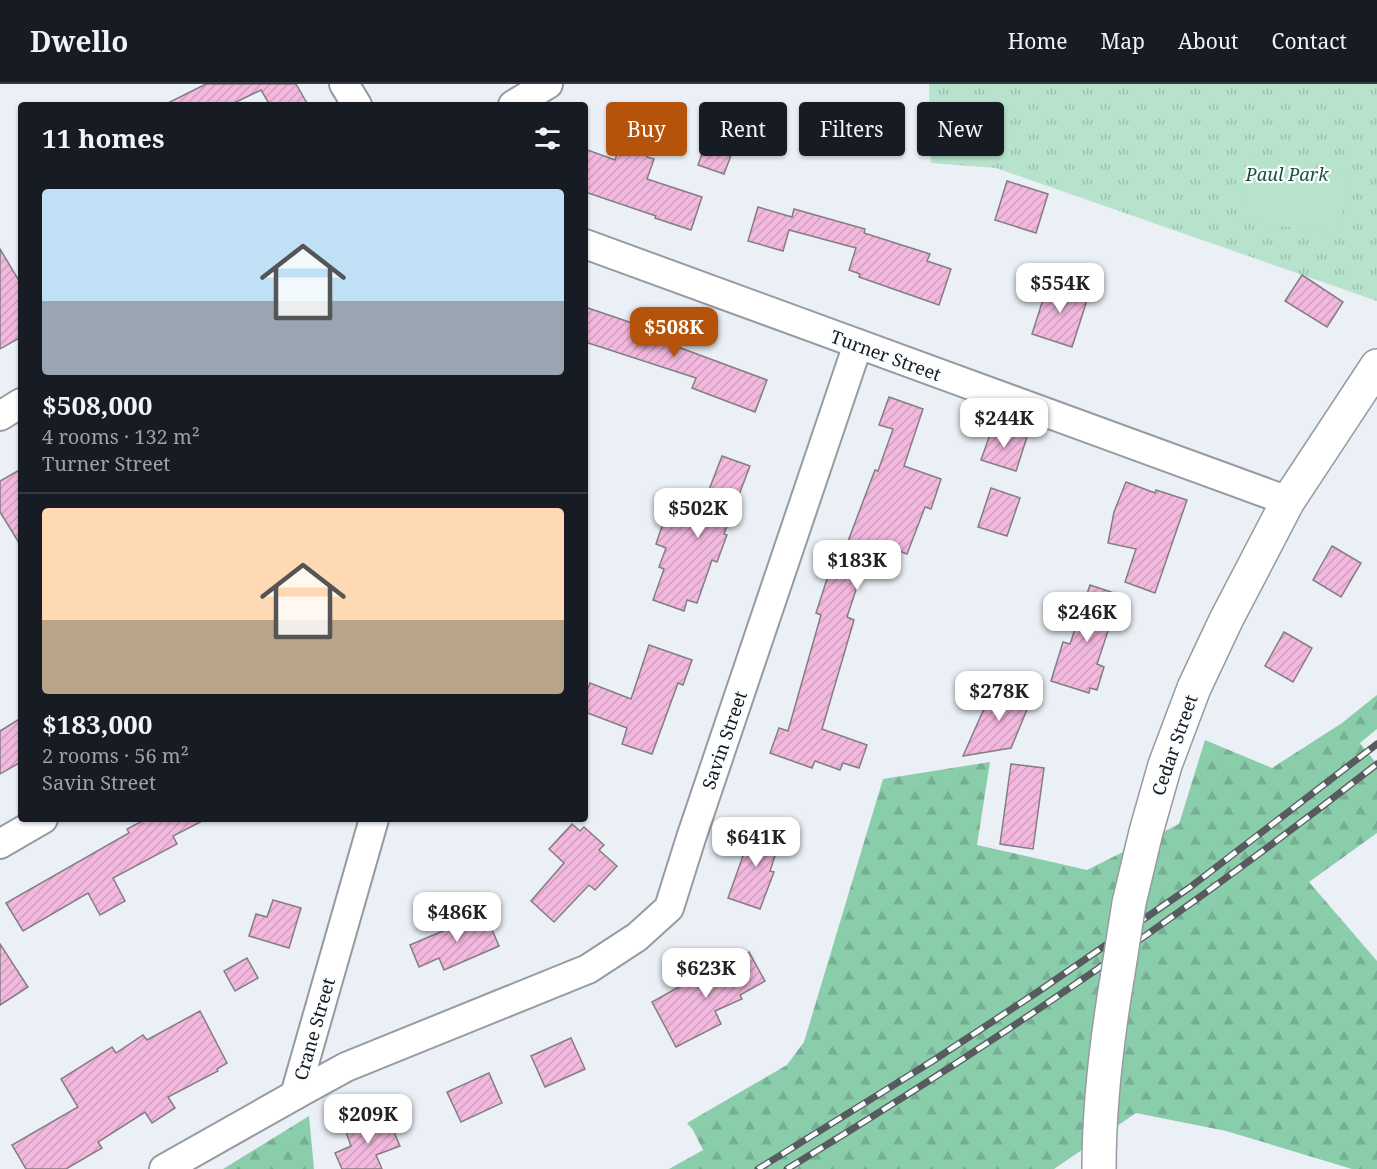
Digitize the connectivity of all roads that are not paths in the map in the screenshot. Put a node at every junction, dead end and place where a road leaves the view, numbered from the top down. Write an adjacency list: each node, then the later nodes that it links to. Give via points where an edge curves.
1 (344, 84): 3 (street)
2 (548, 84): 4 (street)
3 (355, 102)
4 (518, 102)
5 (588, 245): 6 (street, Turner Street)
6 (858, 344): 10 (street, Turner Street); 14 (street, Savin Street, via 669,908 637,937 588,969 346,1067)
7 (1377, 366): 10 (street, Cedar Street)
8 (18, 405): 9 (street)
9 (0, 416)
10 (1288, 501): 16 (street, Cedar Street, bridge, via 1194,688 1165,765 1146,832 1129,903 1108,1034)
11 (39, 822): 13 (street)
12 (373, 822): 14 (street, Crane Street)
13 (0, 844)
14 (295, 1095): 15 (street, Crane Street)
15 (164, 1169)
16 (1099, 1169)

